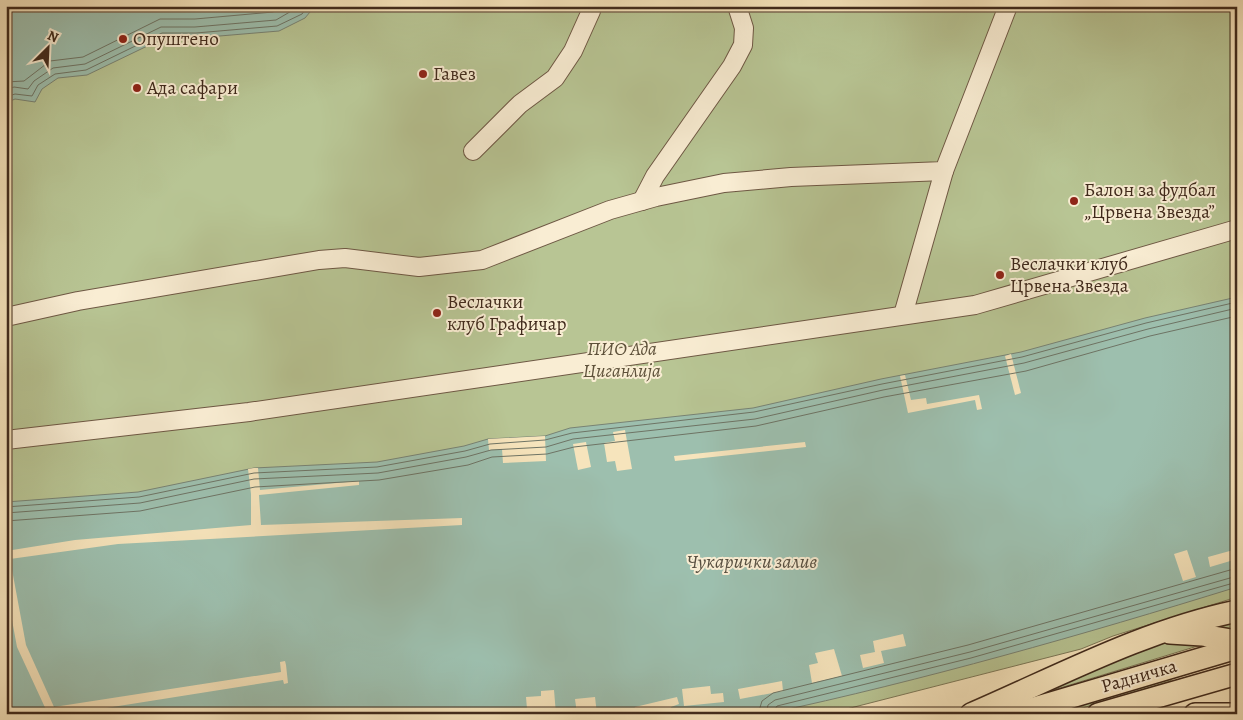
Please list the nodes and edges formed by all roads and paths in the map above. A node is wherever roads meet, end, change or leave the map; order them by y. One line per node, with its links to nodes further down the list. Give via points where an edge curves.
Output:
1 (591, 6): 4 (street, via 573,51 555,78 520,104)
2 (737, 6): 6 (street, via 744,28 743,44 732,66 655,176)
3 (1004, 8): 5 (street)
4 (473, 150)
5 (944, 171): 6 (street, via 724,183); 8 (street)
6 (642, 201): 9 (street, via 566,225 482,260 419,267 345,258 320,260 83,300)
7 (1237, 229): 8 (street, via 974,304)
8 (903, 315): 10 (street, via 249,412)
9 (6, 317)
10 (6, 440)
11 (1237, 611): 12 (main road)
12 (1212, 626): 13 (main road); 16 (main road, via 1156,634 1107,652)
13 (1237, 642)
14 (1237, 648): 17 (main road, Радничка)
15 (1237, 674): 18 (main road, Радничка)
16 (970, 714)
17 (1014, 714)
18 (1098, 714)
19 (1195, 714): 20 (main road)
20 (1232, 714)

